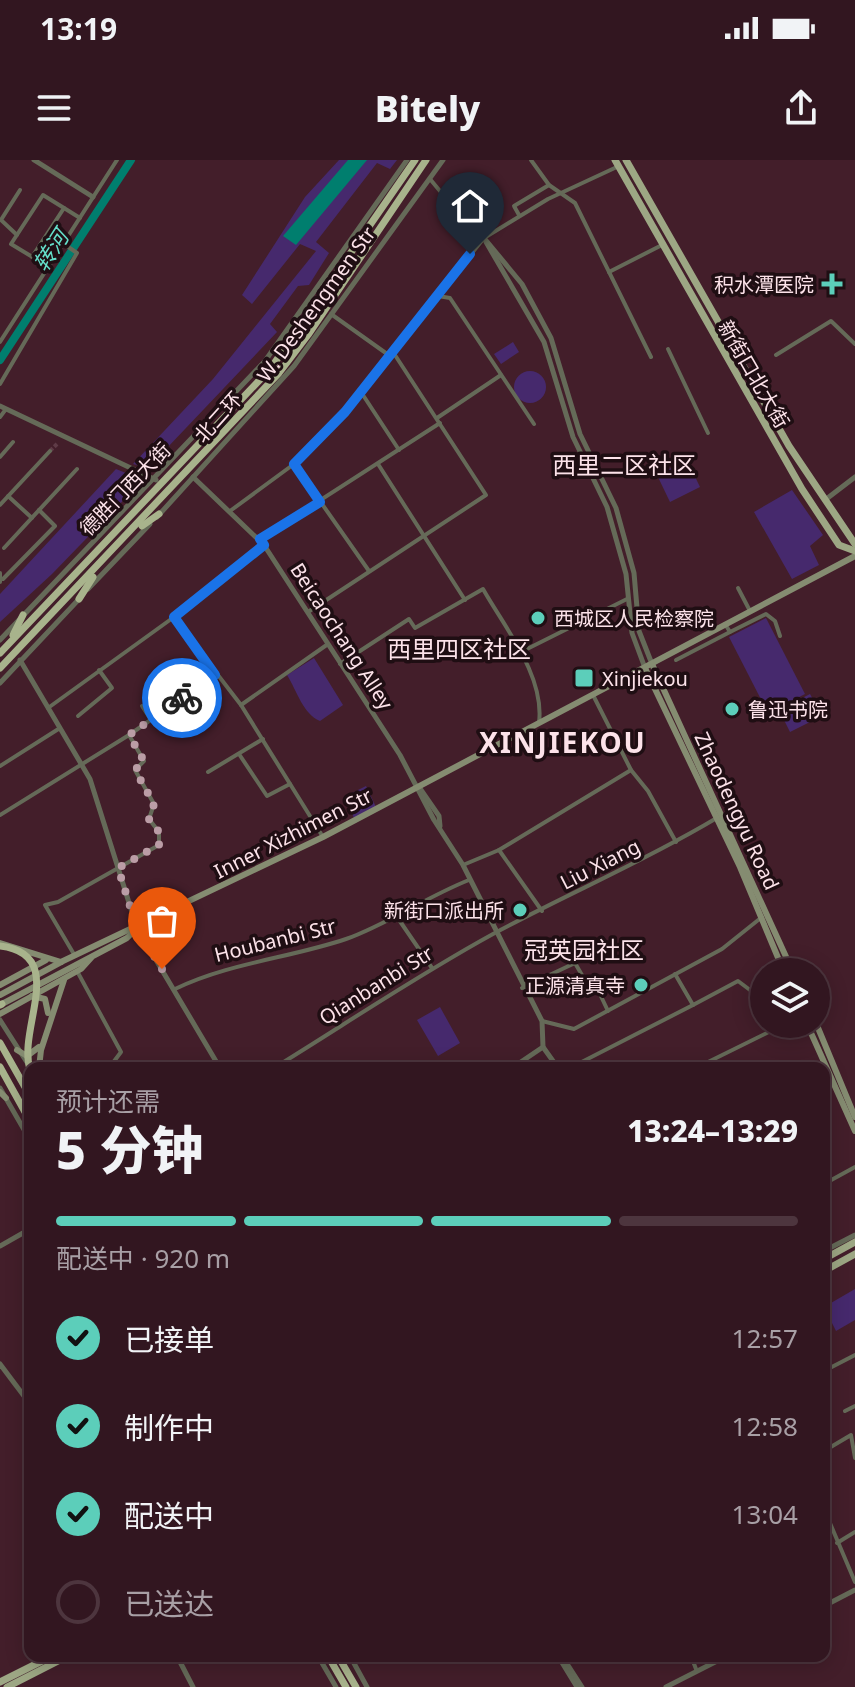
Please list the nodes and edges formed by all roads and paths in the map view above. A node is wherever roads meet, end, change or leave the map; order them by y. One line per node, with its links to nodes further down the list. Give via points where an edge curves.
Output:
1 (34, 160): 14 (street)
2 (117, 160): 14 (street)
3 (407, 160): 27 (street, 德胜门西大街)
4 (415, 160): 31 (highway, 北二环)
5 (428, 160): 28 (highway, 北二环)
6 (443, 160): 10 (street)
7 (531, 160): 11 (street)
8 (626, 160): 60 (main road, 新街口北大街, via 760,397)
9 (617, 163): 13 (street); 21 (main road, 新街口北大街)
10 (427, 179): 19 (street); 26 (street, W. Deshengmen Str)
11 (549, 185): 13 (street); 16 (street, via 514,206)
12 (20, 190): 18 (street, via 1,220)
13 (564, 192): 16 (street); 24 (street, via 575,203)
14 (93, 197): 17 (street)
15 (64, 208): 17 (street); 18 (street, via 43,195); 22 (street)
16 (519, 215): 19 (street)
17 (80, 218): 20 (street)
18 (17, 235): 22 (street, via 11,244)
19 (484, 238): 25 (street); 78 (street, via 544,342 573,437 607,507 626,574); 98 (street, via 522,284 551,338 580,434 616,508 634,573)
20 (66, 245): 23 (street); 38 (street, via 77,253)
21 (662, 245): 24 (street); 72 (main road, 新街口北大街, via 802,489 839,545)
22 (32, 257): 23 (street)
23 (49, 267): 29 (street)
24 (609, 272): 36 (street)
25 (438, 296): 33 (street); 37 (street, via 450,298)
26 (331, 314): 33 (street); 34 (street, W. Deshengmen Str)
27 (289, 329): 31 (highway); 47 (street, 德胜门西大街)
28 (308, 335): 34 (highway); 67 (highway, 北二环)
29 (0, 342)
30 (855, 344): 35 (street, via 831,321)
31 (283, 348): 44 (highway, 北二环)
32 (668, 349): 45 (street)
33 (392, 354): 39 (street); 42 (street)
34 (302, 355): 56 (street, W. Deshengmen Str)
35 (776, 355)
36 (651, 357)
37 (501, 374): 42 (street); 43 (street)
38 (0, 384)
39 (361, 392): 50 (street); 53 (street)
40 (3, 408): 41 (street); 46 (street)
41 (0, 417)
42 (438, 421): 50 (street); 68 (street, via 486,495)
43 (534, 424)
44 (211, 433): 47 (highway); 90 (highway, 北二环)
45 (708, 433)
46 (64, 437): 49 (street); 58 (street)
47 (193, 441): 58 (street, 德胜门西大街)
48 (13, 442): 52 (street)
49 (57, 444)
50 (399, 450): 54 (street)
51 (50, 451): 59 (street)
52 (0, 457)
53 (294, 464): 61 (street); 64 (street)
54 (378, 464): 61 (street); 68 (street)
55 (77, 469): 63 (street)
56 (193, 477): 64 (street, Beicaochang Alley); 65 (street, W. Deshengmen Str)
57 (855, 477): 60 (street)
58 (156, 480): 82 (street, 德胜门西大街)
59 (8, 496): 62 (street); 66 (street)
60 (825, 500): 70 (main road, 新街口北大街)
61 (320, 502): 69 (street); 74 (street)
62 (0, 505)
63 (39, 510): 66 (street); 75 (street, via 55,526)
64 (230, 511): 69 (street, Beicaochang Alley)
65 (159, 514): 67 (highway); 77 (street, 德胜门西大街)
66 (32, 518): 71 (street)
67 (130, 534): 73 (highway, 北二环)
68 (424, 535): 74 (street); 79 (street)
69 (262, 542): 81 (street, Beicaochang Alley); 83 (street)
70 (855, 544)
71 (4, 548)
72 (855, 553): 80 (main road)
73 (102, 563): 77 (highway); 93 (highway, 北二环)
74 (369, 571): 81 (street)
75 (1, 578)
76 (738, 588): 80 (street)
77 (79, 599): 95 (street, 德胜门西大街)
78 (627, 599): 94 (street); 98 (street, via 632,633)
79 (465, 600): 94 (street, via 483,589); 97 (street, via 415,628 409,619)
80 (750, 611): 84 (main road)
81 (306, 614): 91 (street, Beicaochang Alley)
82 (23, 615): 85 (street, 德胜门西大街); 90 (highway)
83 (174, 617): 100 (street); 102 (street)
84 (725, 624): 87 (street); 98 (main road)
85 (9, 630): 86 (street); 89 (street, 德胜门西大街)
86 (0, 632)
87 (730, 632): 88 (street, via 766,614); 96 (street)
88 (780, 636)
89 (0, 640)
90 (10, 642): 92 (highway, 北二环)
91 (328, 644): 97 (street, Beicaochang Alley); 105 (street)
92 (0, 653)
93 (14, 653): 99 (highway, 北二环); 101 (highway)
94 (519, 653): 110 (street, via 536,686)
95 (20, 660): 103 (street, 德胜门西大街); 107 (street)
96 (676, 660)
97 (340, 664): 120 (street, Beicaochang Alley)
98 (648, 666): 104 (main road, Inner Xizhimen Str); 122 (main road); 131 (main road, Zhaodengyu Road)
99 (0, 668)
100 (99, 670): 107 (street); 108 (street, via 112,688)
101 (0, 675)
102 (215, 675): 105 (street); 109 (street)
103 (0, 683)
104 (593, 695): 110 (main road, Inner Xizhimen Str); 117 (street)
105 (241, 705): 113 (street)
106 (142, 706): 109 (street)
107 (48, 708): 111 (street)
108 (78, 716)
109 (151, 720): 112 (street)
110 (539, 723): 120 (main road, Inner Xizhimen Str)
111 (60, 728): 115 (street); 116 (street)
112 (129, 735): 115 (street); 127 (street, via 144,761 135,770 154,804 149,819 159,832 159,845)
113 (263, 739): 114 (street); 119 (street)
114 (239, 754): 118 (street); 119 (street, via 267,796)
115 (80, 764): 121 (street); 127 (street, via 95,790)
116 (0, 766)
117 (631, 770): 124 (street); 125 (street)
118 (208, 772)
119 (290, 784): 123 (street)
120 (419, 787): 123 (main road, Inner Xizhimen Str); 126 (street, Beicaochang Alley, via 420,797)
121 (0, 815)
122 (715, 819): 124 (street, Liu Xiang); 131 (main road)
123 (323, 837): 132 (main road, Inner Xizhimen Str)
124 (677, 842): 129 (street, Liu Xiang)
125 (499, 850): 126 (street); 129 (street)
126 (463, 865): 128 (street, Beicaochang Alley)
127 (118, 868): 132 (street); 135 (street, via 45,905)
128 (469, 880): 130 (street, Houbanbi Str); 133 (street, Beicaochang Alley)
129 (542, 911): 133 (street, Liu Xiang)
130 (395, 914): 141 (street); 148 (street, Houbanbi Str, via 351,937 275,960 210,972)
131 (764, 916): 137 (main road); 138 (main road, Zhaodengyu Road); 144 (street, via 722,949)
132 (137, 928): 135 (main road); 136 (main road); 148 (street)
133 (496, 932): 141 (street, Qianbanbi Str); 147 (street, Beicaochang Alley)
134 (0, 944): 139 (main road); 143 (main road, via 21,952); 162 (highway, via 23,955 36,974 37,996 26,1045)
135 (75, 956): 140 (main road)
136 (94, 956): 142 (main road); 152 (main road)
137 (779, 958)
138 (786, 958)
139 (46, 960): 140 (main road); 143 (main road)
140 (61, 962): 152 (main road)
141 (432, 968): 166 (street, Qianbanbi Str)
142 (77, 971): 145 (main road); 164 (street, via 121,1052)
143 (23, 973): 146 (main road)
144 (675, 974): 151 (street); 153 (street)
145 (66, 977): 150 (main road); 163 (main road)
146 (0, 985)
147 (522, 988): 153 (street, via 575,963); 154 (street, Beicaochang Alley)
148 (175, 989): 165 (street)
149 (750, 990): 151 (street, via 738,981)
150 (31, 996): 152 (main road); 160 (main road, via 45,999 49,1011 37,1051 24,1056)
151 (693, 1005): 169 (street)
152 (1, 1008): 160 (street)
153 (608, 1011): 154 (street, via 574,1029)
154 (542, 1021): 159 (street)
155 (753, 1038): 170 (street)
156 (813, 1038): 171 (main road)
157 (822, 1038): 177 (main road)
158 (0, 1043): 174 (highway)
159 (543, 1047): 167 (street); 168 (street)
160 (17, 1050): 161 (street)
161 (26, 1062)
162 (30, 1062)
163 (40, 1062)
164 (114, 1062)
165 (217, 1062)
166 (283, 1062)
167 (525, 1062)
168 (554, 1062)
169 (582, 1062)
170 (708, 1062)
171 (824, 1062)
172 (0, 1067): 176 (highway)
173 (830, 1075): 179 (main road)
174 (24, 1085)
175 (2, 1093): 178 (street)
176 (24, 1110)
177 (855, 1117)
178 (24, 1130)
179 (855, 1131)
180 (855, 1167): 181 (street)
181 (830, 1181)
182 (24, 1232): 185 (street)
183 (855, 1235): 186 (street)
184 (855, 1242): 188 (main road)
185 (0, 1246)
186 (830, 1248)
187 (855, 1254): 189 (main road)
188 (830, 1256)
189 (830, 1268)
190 (855, 1355): 192 (street)
191 (0, 1364): 193 (street)
192 (830, 1368)
193 (24, 1396)
194 (855, 1406): 195 (street)
195 (845, 1411)
196 (830, 1447): 197 (street, via 851,1435)
197 (855, 1458)
198 (830, 1525): 200 (street)
199 (855, 1532): 200 (street)
200 (837, 1543): 201 (street)
201 (855, 1582)
202 (855, 1590): 203 (street)
203 (830, 1603)
204 (40, 1662): 216 (main road)
205 (56, 1662): 218 (main road)
206 (180, 1662): 219 (street)
207 (321, 1662): 220 (street)
208 (331, 1662): 221 (highway)
209 (341, 1662): 222 (highway)
210 (353, 1662): 223 (street)
211 (564, 1662): 224 (street)
212 (693, 1662): 214 (street)
213 (715, 1662): 225 (street)
214 (696, 1669)
215 (0, 1675): 216 (main road)
216 (12, 1676): 217 (main road)
217 (0, 1682)
218 (7, 1687)
219 (193, 1687)
220 (336, 1687)
221 (346, 1687)
222 (356, 1687)
223 (367, 1687)
224 (580, 1687)
225 (666, 1687)

